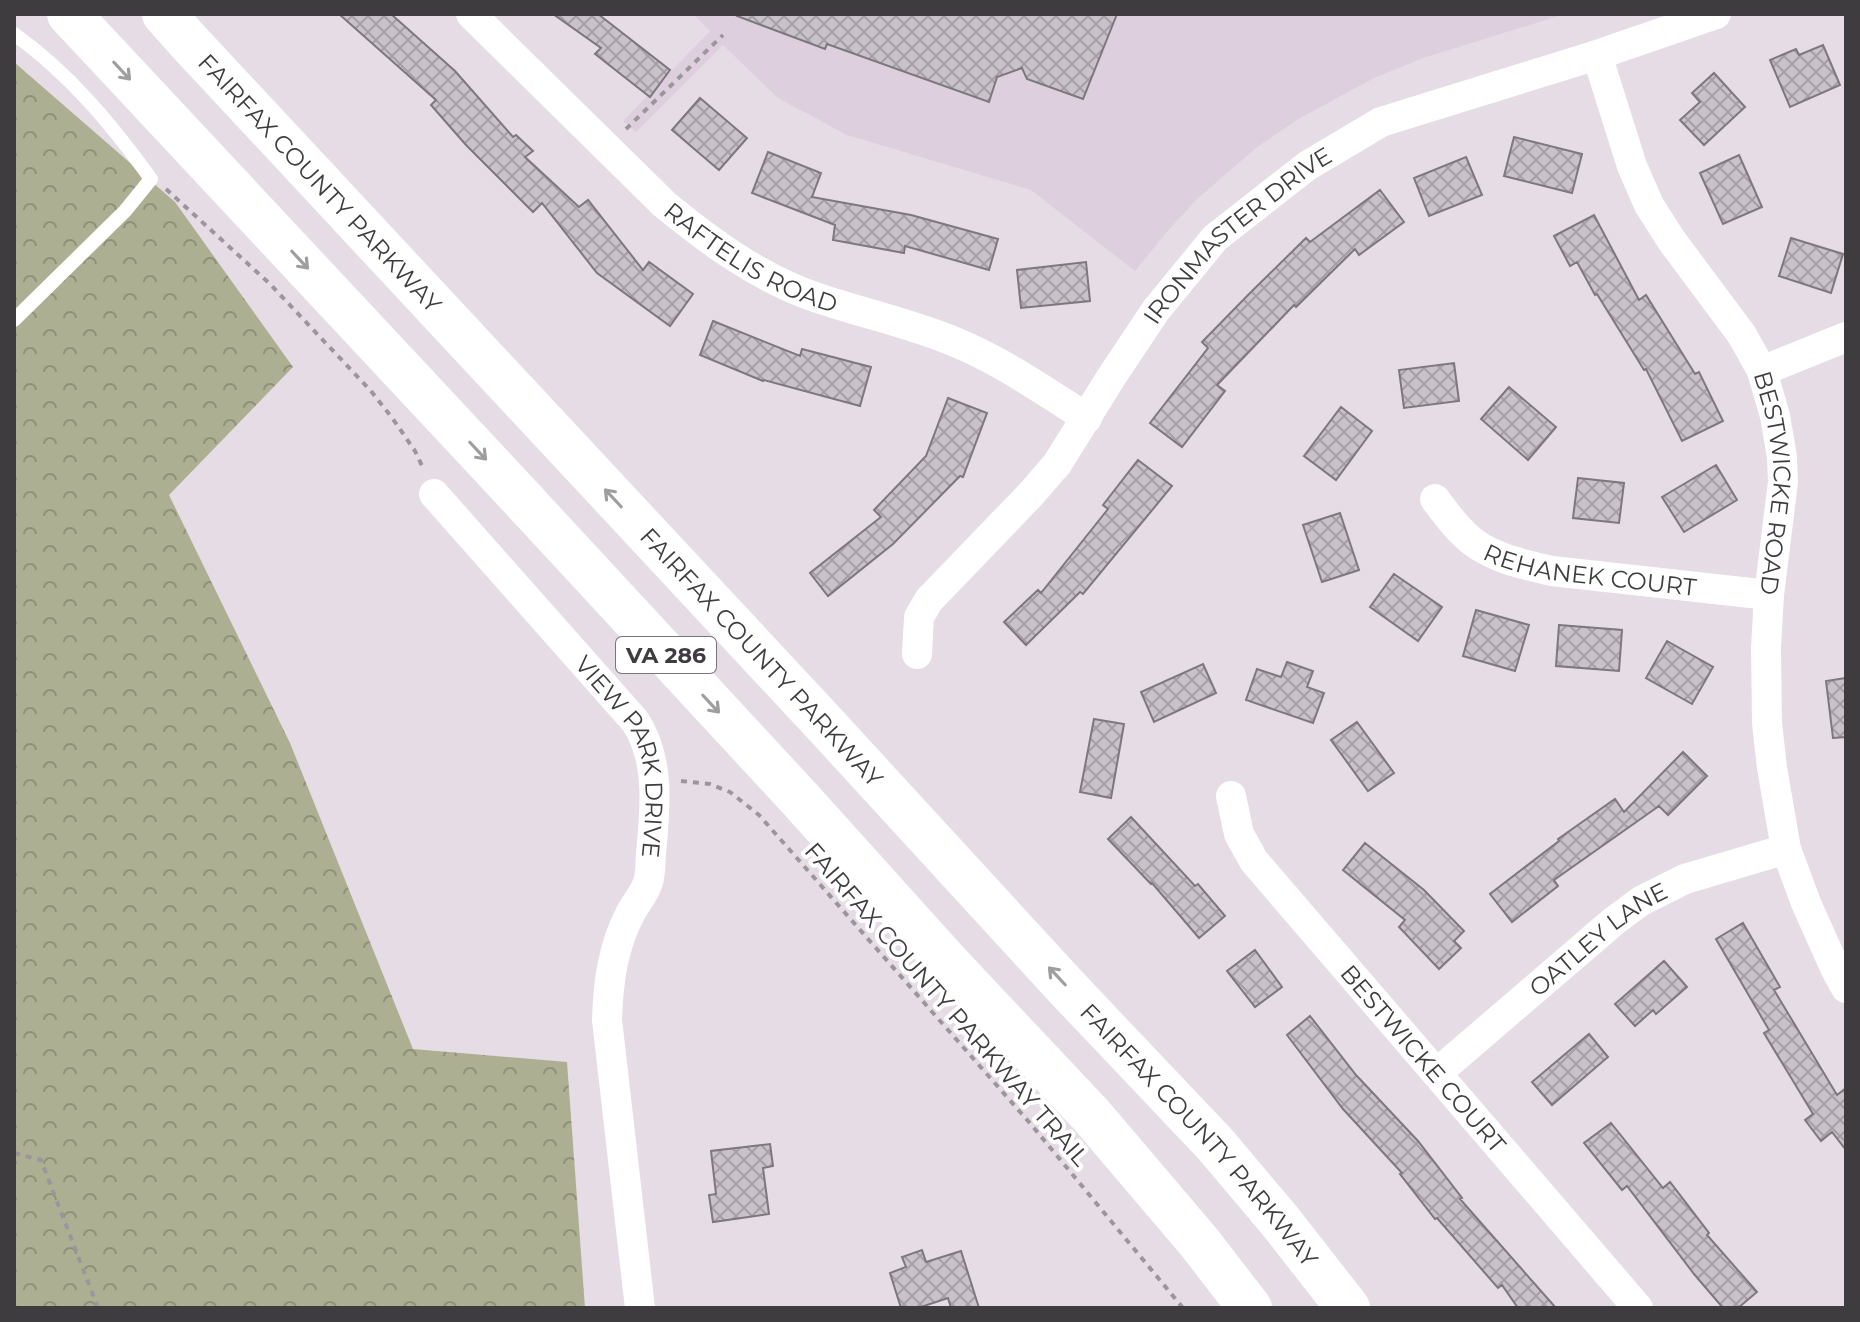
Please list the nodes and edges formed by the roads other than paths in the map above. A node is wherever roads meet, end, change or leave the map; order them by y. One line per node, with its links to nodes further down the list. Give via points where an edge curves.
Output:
1 (69, 14): 20 (highway, VA 286, one-way to 20, via 1091,1115)
2 (164, 14): 21 (highway, FAIRFAX COUNTY PARKWAY / VA 286, one-way to 2, via 1215,1144)
3 (471, 14): 10 (street, RAFTELIS ROAD, via 664,204 729,253 812,296 956,342)
4 (1716, 14): 6 (street, IRONMASTER DRIVE)
5 (14, 34): 7 (lane, via 56,67 121,137 151,179)
6 (1597, 55): 9 (street, BESTWICKE ROAD, via 1649,205); 10 (street, IRONMASTER DRIVE, via 1381,122 1307,166 1215,238 1156,310)
7 (14, 320)
8 (1846, 337): 9 (street)
9 (1762, 371): 13 (street, BESTWICKE ROAD, via 1775,416 1783,482)
10 (1087, 418): 14 (street, IRONMASTER DRIVE, via 1040,484 929,600 919,617)
11 (434, 494): 19 (street, VIEW PARK DRIVE, via 635,721 647,747 655,805 649,883 615,951 607,1009)
12 (1435, 499): 13 (street, REHANEK COURT, via 1465,537 1522,564)
13 (1769, 595): 16 (street, BESTWICKE ROAD, via 1767,723)
14 (917, 654)
15 (1231, 796): 18 (street, BESTWICKE COURT, via 1239,834 1254,861)
16 (1786, 849): 17 (street, BESTWICKE ROAD); 18 (street, OATLEY LANE, via 1685,879 1641,901)
17 (1846, 988)
18 (1437, 1073): 22 (street, BESTWICKE COURT)
19 (640, 1308)
20 (1250, 1308)
21 (1348, 1308)
22 (1638, 1308)

